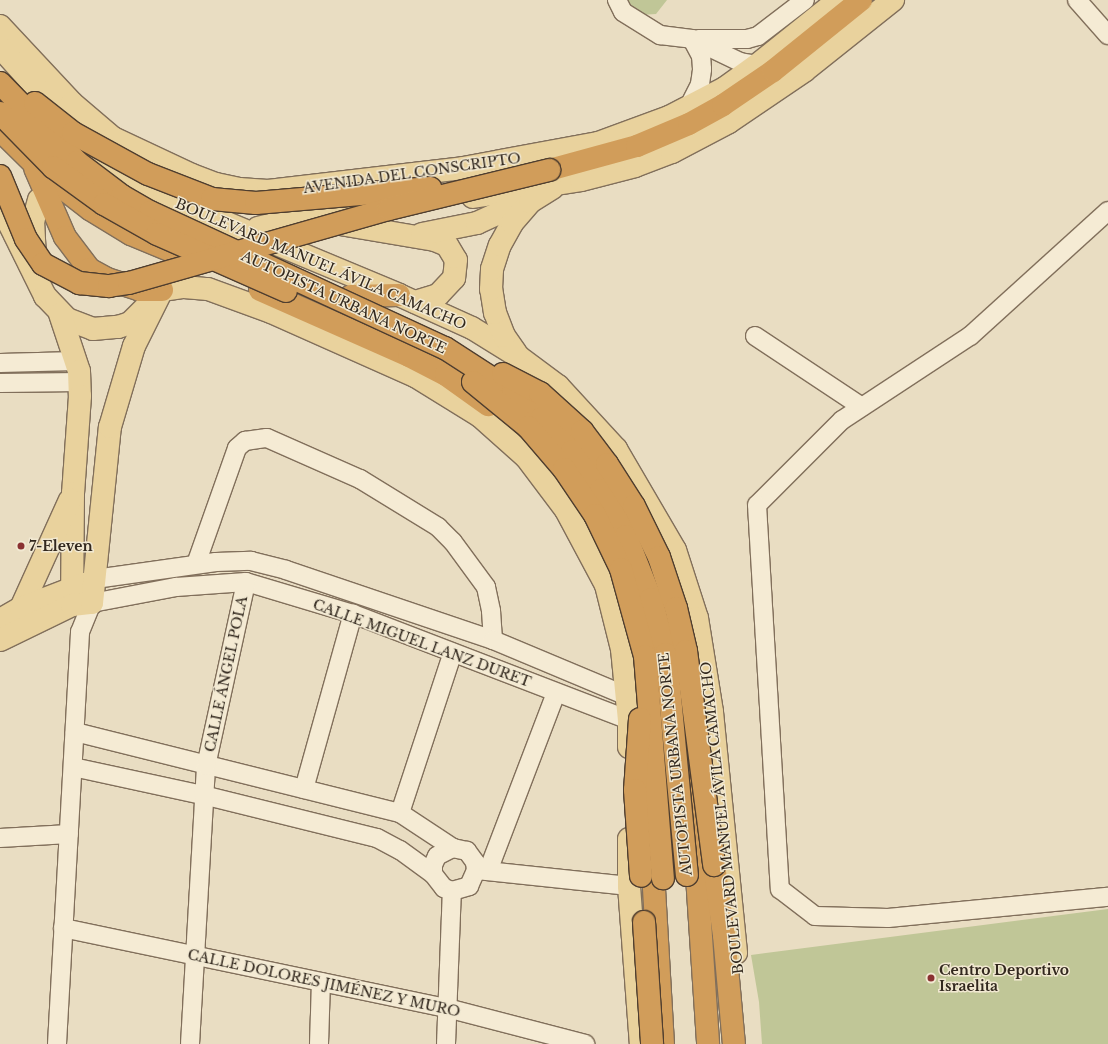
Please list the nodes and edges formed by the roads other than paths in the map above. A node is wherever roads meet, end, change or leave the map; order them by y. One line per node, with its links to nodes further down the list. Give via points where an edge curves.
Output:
1 (617, 0): 9 (street, via 623,12 660,35)
2 (804, 0): 9 (street, via 758,36 747,39)
3 (838, 0): 11 (main road, AVENIDA DEL CONSCRIPTO)
4 (861, 0): 21 (highway, bridge, via 773,71 723,106 637,146 325,227 129,283 92,286 67,278 43,264 26,239)
5 (893, 0): 22 (main road, AVENIDA DEL CONSCRIPTO, via 804,72 729,122 648,161)
6 (1077, 0): 8 (street)
7 (0, 26): 18 (main road, AVENIDA DEL CONSCRIPTO, via 94,124 125,149 216,184 239,189 268,191 465,168)
8 (1108, 35)
9 (692, 39): 11 (street, via 740,62); 15 (street, via 702,56 702,69 700,84)
10 (0, 47): 32 (main road, BOULEVARD MANUEL ÁVILA CAMACHO, via 92,150 115,170 164,197)
11 (757, 65): 13 (main road, AVENIDA DEL CONSCRIPTO)
12 (0, 73): 19 (highway, bridge, via 51,118 73,133 148,174 212,199 256,203 417,189 488,179)
13 (737, 80): 15 (main road, AVENIDA DEL CONSCRIPTO); 19 (highway, via 716,104 692,118)
14 (0, 84): 31 (highway, BOULEVARD MANUEL ÁVILA CAMACHO, via 66,152 112,184 168,213); 38 (highway, AUTOPISTA URBANA NORTE, bridge, via 77,162 122,196 422,335)
15 (687, 110): 18 (main road, AVENIDA DEL CONSCRIPTO)
16 (0, 113): 53 (highway, AUTOPISTA URBANA NORTE, bridge, via 53,167 131,221 426,354 481,387 528,427 579,490 610,543 631,598 645,656)
17 (0, 130): 20 (highway)
18 (583, 146): 19 (main road)
19 (611, 150)
20 (32, 162): 30 (highway, via 65,237 89,269 135,289); 72 (highway, via 90,209 132,234 371,338 446,375 512,425 555,472 580,509 611,572 634,654 639,689)
21 (0, 176)
22 (549, 189): 26 (main road, AVENIDA DEL CONSCRIPTO); 28 (main road, via 477,223 446,231); 35 (main road, via 512,223 500,245 492,269 491,289 495,313 504,336)
23 (39, 200): 29 (main road, via 33,232)
24 (0, 205): 29 (main road)
25 (1108, 211): 41 (street, via 970,336)
26 (302, 217): 27 (main road, AVENIDA DEL CONSCRIPTO); 28 (main road)
27 (258, 228)
28 (405, 235): 32 (main road, via 442,242 451,250 456,260 454,278 444,290 430,298)
29 (35, 277): 33 (main road, via 45,296)
30 (168, 282): 33 (main road, via 130,323 118,327 94,329); 44 (main road, via 134,346 110,427); 55 (main road, via 184,287 208,288 271,312 415,376 480,416 526,457 566,510 606,585 622,649)
31 (351, 296): 32 (highway); 88 (highway, BOULEVARD MANUEL ÁVILA CAMACHO, via 438,334 493,366 544,409 589,457 613,491 640,541 668,624 681,687 688,740)
32 (407, 298): 35 (main road, BOULEVARD MANUEL ÁVILA CAMACHO, via 472,328)
33 (60, 314): 36 (main road)
34 (755, 336): 41 (street)
35 (519, 357): 76 (main road, BOULEVARD MANUEL ÁVILA CAMACHO, via 558,386 616,449 675,550 688,586 704,647 712,712)
36 (76, 361): 37 (street); 39 (main road)
37 (0, 363)
38 (470, 363): 76 (highway, bridge, via 527,385 569,418 607,464 647,532 669,584 683,639 698,729 716,889 724,934); 87 (highway, AUTOPISTA URBANA NORTE, bridge, via 513,392 542,418 572,451 601,490 626,536 651,599 666,654 674,727 690,920)
39 (79, 382): 40 (street); 42 (main road, via 80,412)
40 (0, 383)
41 (862, 407): 70 (street, via 842,420 757,505 780,889 815,916 888,918)
42 (73, 493): 46 (main road); 47 (main road)
43 (196, 564): 44 (street, CALLE MIGUEL LANZ DURET); 51 (street, CALLE MIGUEL LANZ DURET, via 251,562 286,570); 51 (street, via 238,448 245,441 267,438 360,479 438,526 486,587)
44 (95, 580): 46 (main road)
45 (246, 582): 46 (street, CALLE MIGUEL LANZ DURET, via 176,587); 48 (street, CALLE MIGUEL LANZ DURET); 58 (street, CALLE ÁNGEL POLA)
46 (79, 599): 47 (main road); 50 (main road); 57 (street)
47 (22, 608): 49 (main road)
48 (353, 614): 52 (street, CALLE MIGUEL LANZ DURET); 60 (street)
49 (0, 620)
50 (0, 640)
51 (493, 640): 55 (street, CALLE MIGUEL LANZ DURET)
52 (453, 652): 54 (street, CALLE MIGUEL LANZ DURET); 62 (street)
53 (648, 686): 84 (highway, bridge, via 640,718 635,790); 86 (highway, AUTOPISTA URBANA NORTE, bridge)
54 (556, 693): 56 (street, CALLE MIGUEL LANZ DURET); 66 (street)
55 (627, 696): 56 (main road)
56 (630, 720): 68 (main road)
57 (75, 732): 58 (street); 59 (street)
58 (206, 766): 60 (street); 61 (street, CALLE ÁNGEL POLA)
59 (72, 767): 61 (street); 63 (street)
60 (304, 789): 62 (street)
61 (203, 795): 67 (street, via 377,838 400,850); 73 (street, CALLE ÁNGEL POLA)
62 (400, 813): 65 (street)
63 (69, 834): 64 (street); 71 (street)
64 (0, 838)
65 (453, 848): 66 (street, via 460,848 472,856); 67 (street, via 437,856)
66 (482, 871): 68 (street); 69 (street, via 469,886)
67 (433, 874): 69 (street, via 444,888)
68 (630, 886): 82 (main road)
69 (452, 891): 75 (street)
70 (1108, 897)
71 (63, 928): 73 (street, CALLE DOLORES JIMÉNEZ Y MURO); 77 (street)
72 (658, 944): 83 (highway); 85 (highway)
73 (194, 956): 74 (street, CALLE DOLORES JIMÉNEZ Y MURO); 78 (street, CALLE ÁNGEL POLA)
74 (321, 982): 75 (street, CALLE DOLORES JIMÉNEZ Y MURO); 79 (street)
75 (447, 1008): 80 (street); 81 (street, CALLE DOLORES JIMÉNEZ Y MURO)
76 (733, 1043)
77 (57, 1044)
78 (190, 1044)
79 (319, 1044)
80 (446, 1044)
81 (585, 1044)
82 (641, 1044)
83 (648, 1044)
84 (652, 1044)
85 (663, 1044)
86 (673, 1044)
87 (696, 1044)
88 (708, 1044)

